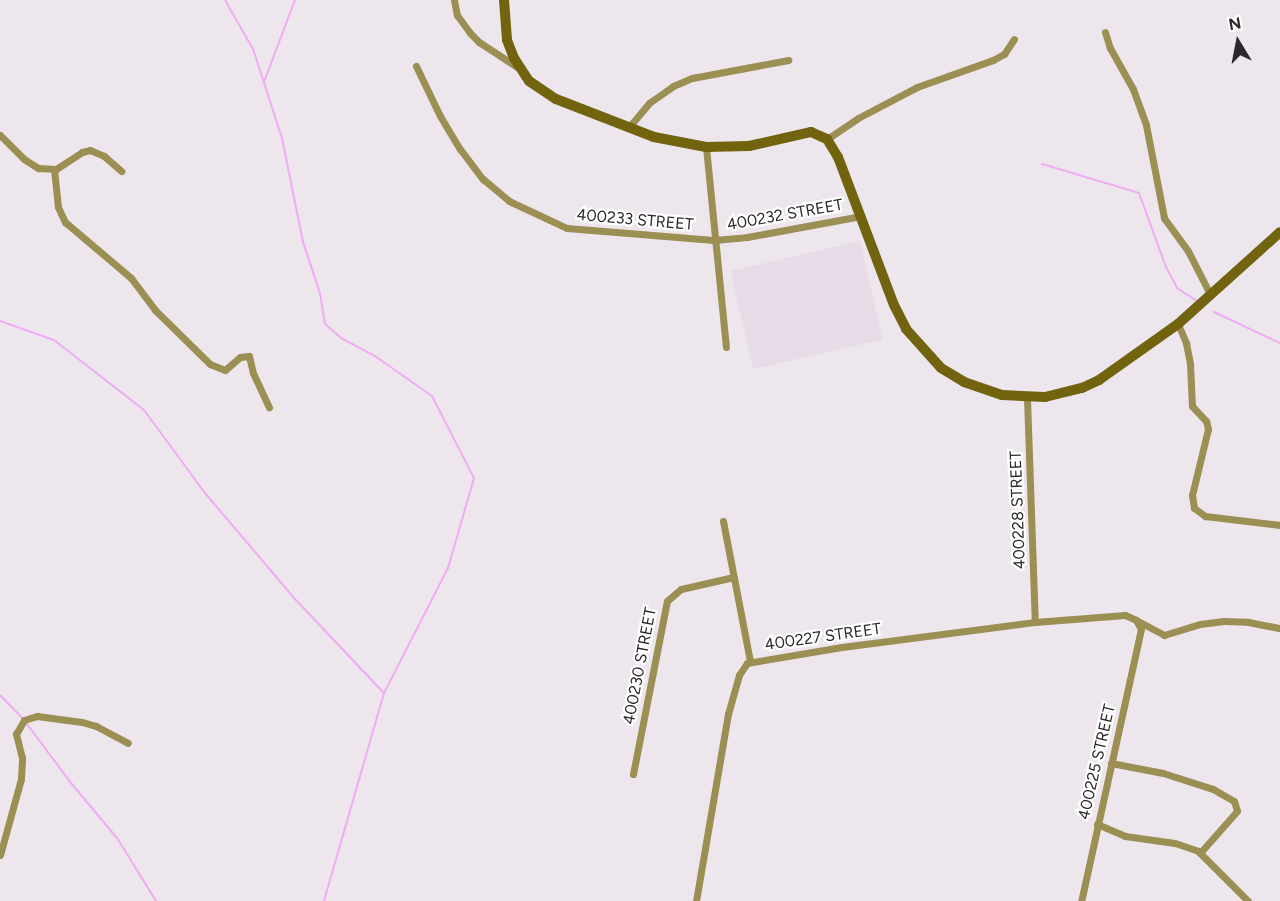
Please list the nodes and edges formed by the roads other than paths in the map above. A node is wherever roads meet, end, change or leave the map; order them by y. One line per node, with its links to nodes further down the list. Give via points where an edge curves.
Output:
1 (454, 0): 7 (street, via 458,15 475,38)
2 (504, 0): 7 (street, via 507,40)
3 (1105, 32): 17 (street, via 1146,126 1164,218 1188,251)
4 (1014, 39): 10 (street, via 1004,54 993,60 917,87)
5 (788, 60): 8 (street, via 692,78 649,103)
6 (416, 66): 16 (street, 400233 STREET, via 460,149 483,179 509,201 567,228)
7 (520, 68): 8 (street, via 529,81 556,99)
8 (628, 127): 11 (street, via 654,137)
9 (0, 135): 12 (street, via 33,165)
10 (827, 139): 11 (street, via 811,132 749,146); 14 (street, via 833,145)
11 (706, 147): 16 (street)
12 (54, 169): 13 (street, via 90,150); 21 (street, via 58,207 65,222 131,278 155,310 210,364 225,370 240,357 249,356)
13 (121, 171)
14 (861, 216): 16 (street, 400232 STREET); 20 (street, via 894,305 917,344 941,368 964,382 1002,395)
15 (1280, 231): 17 (street)
16 (714, 240): 19 (street, via 720,329)
17 (1210, 294): 18 (street)
18 (1178, 324): 20 (street, via 1099,380 1062,394); 23 (street, via 1190,364 1192,406 1208,429 1192,495 1194,508 1205,516)
19 (726, 347)
20 (1027, 398): 26 (street, 400228 STREET)
21 (269, 408)
22 (723, 521): 24 (street)
23 (1280, 525)
24 (734, 576): 28 (street); 31 (street, 400230 STREET, via 681,589 667,601)
25 (1136, 620): 26 (street, 400227 STREET, via 1125,615); 27 (street, via 1164,635 1224,621); 30 (street, 400225 STREET, via 1140,629)
26 (1035, 622): 28 (street, 400227 STREET)
27 (1280, 628)
28 (750, 661): 35 (street, 400227 STREET, via 742,669 732,699)
29 (128, 744): 34 (street, via 82,722 37,716 24,720 16,734 22,772)
30 (1111, 764): 32 (street, 400225 STREET); 33 (street, via 1163,773 1213,789 1234,801 1237,811)
31 (633, 774)
32 (1097, 824): 33 (street, via 1125,836 1175,843); 36 (street, 400225 STREET)
33 (1200, 853): 37 (street)
34 (0, 855)
35 (696, 901)
36 (1081, 901)
37 (1248, 901)

